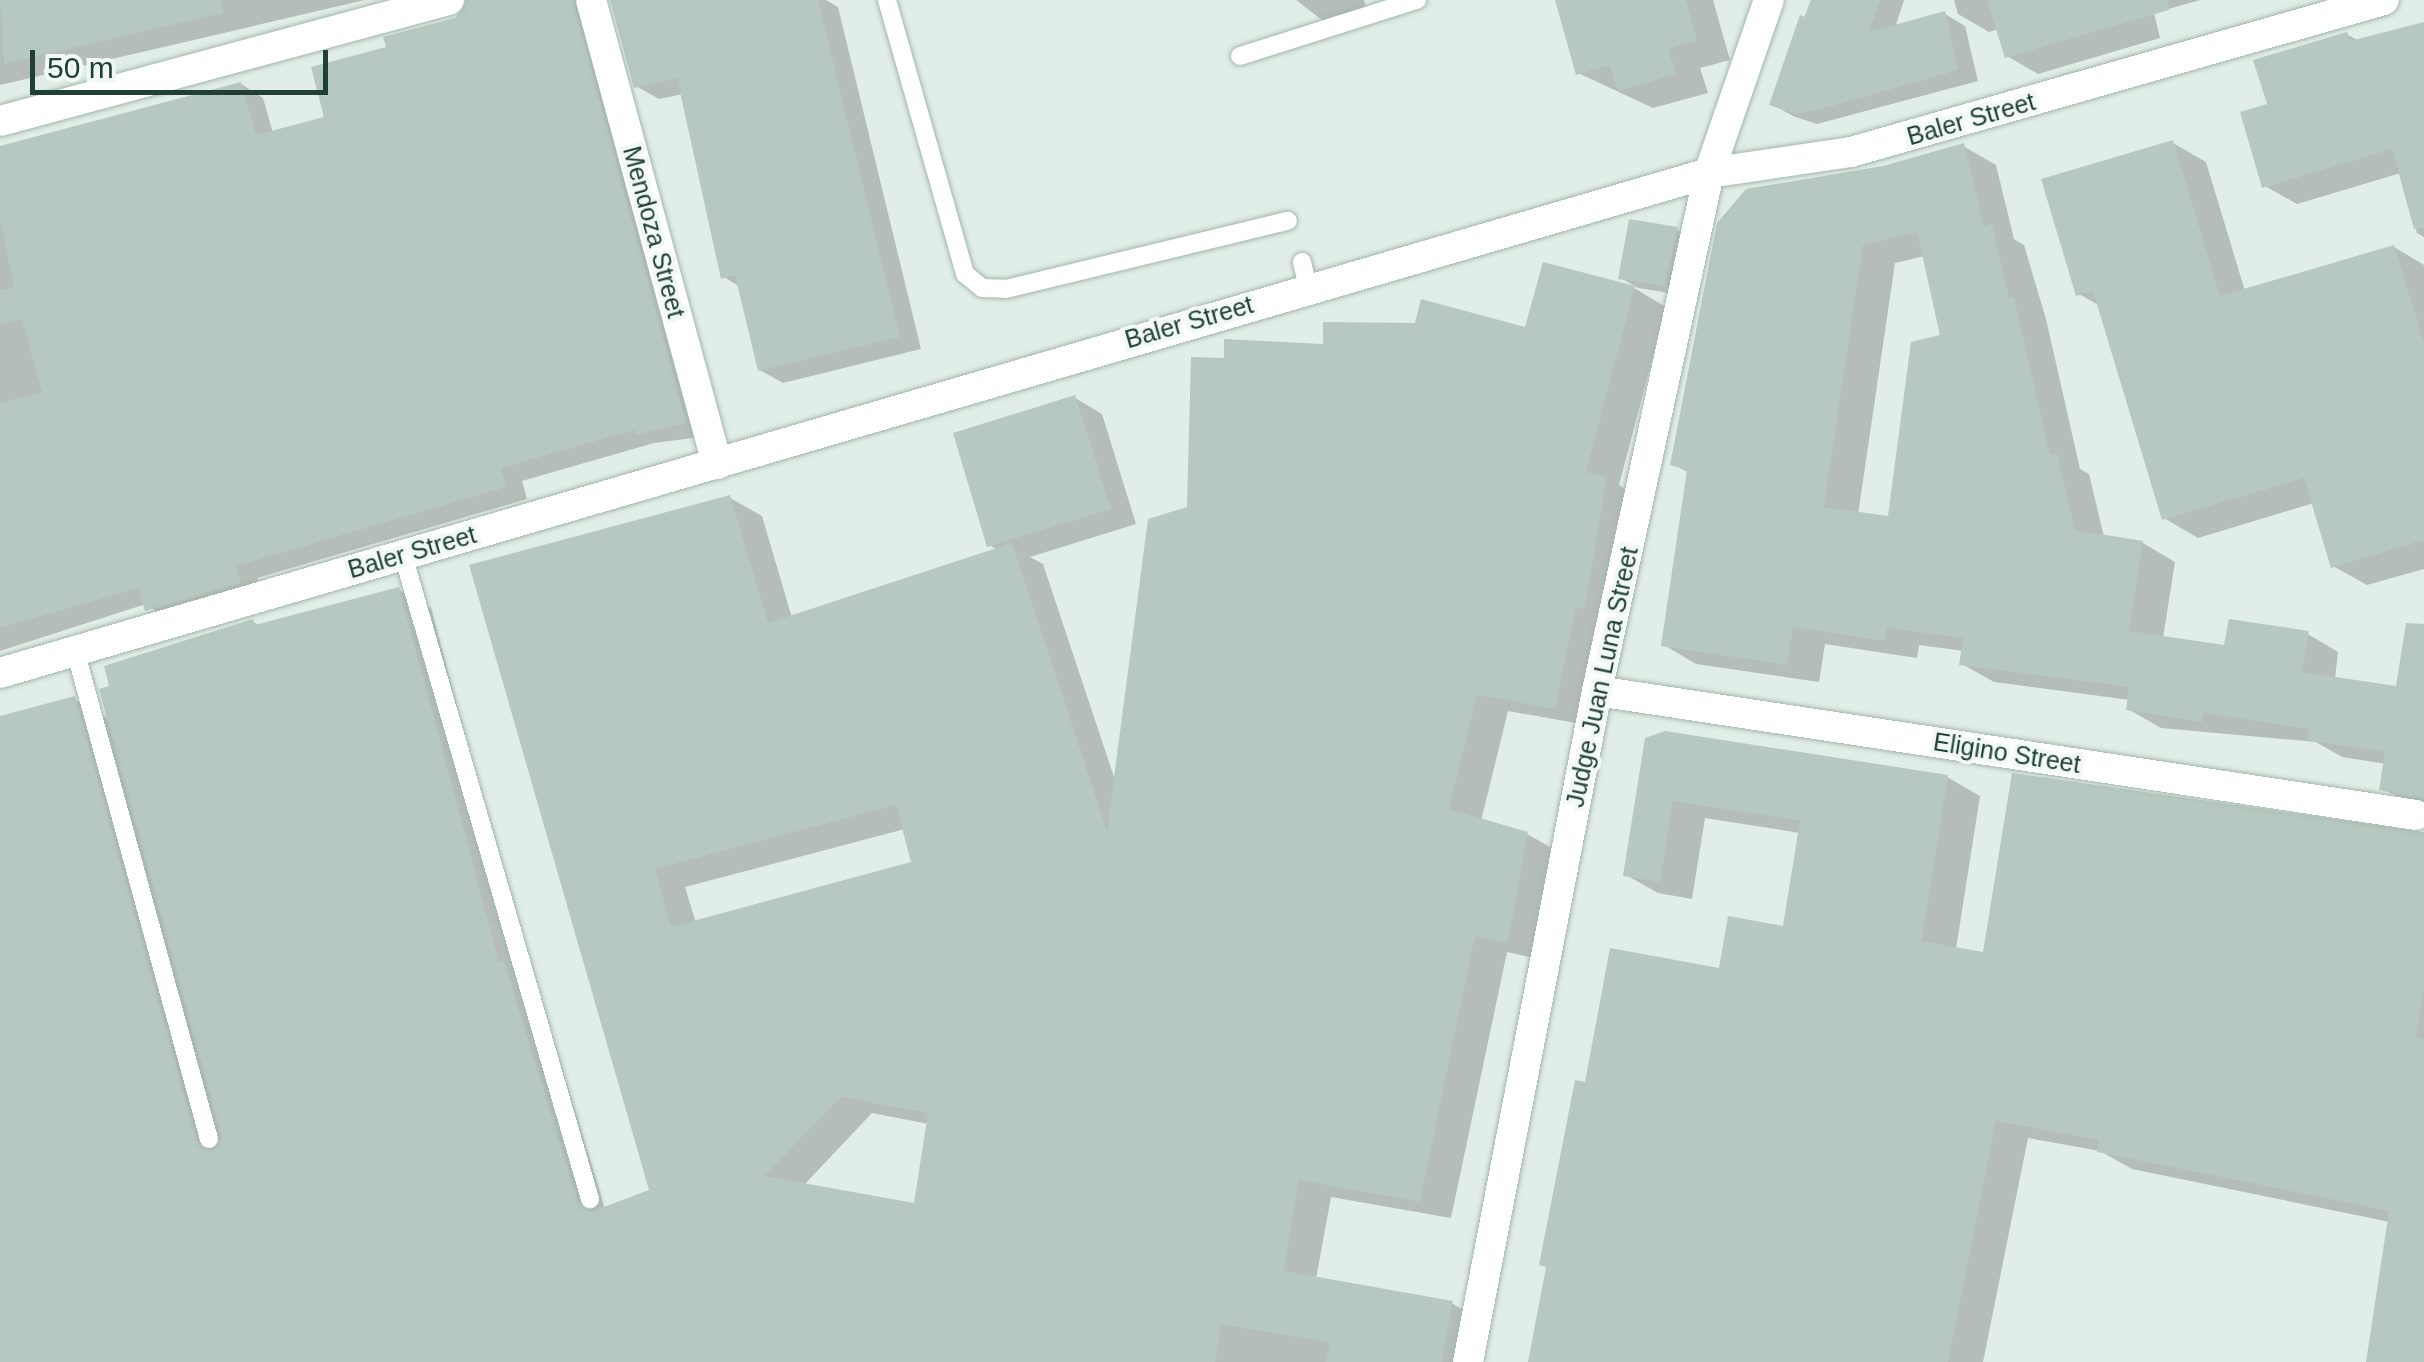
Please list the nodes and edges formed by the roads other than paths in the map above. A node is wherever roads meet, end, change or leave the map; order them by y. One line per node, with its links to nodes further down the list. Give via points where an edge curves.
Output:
1 (449, 0): 8 (street)
2 (591, 0): 11 (street, Mendoza Street)
3 (887, 0): 10 (lane, via 964,274 982,288 1006,290)
4 (1417, 0): 7 (lane)
5 (1769, 0): 9 (street, Judge Juan Luna Street)
6 (2384, 0): 9 (street, Baler Street, via 1851,152)
7 (1240, 56)
8 (0, 121)
9 (1708, 172): 11 (street, Baler Street, via 1305,275); 15 (street, Judge Juan Luna Street)
10 (1288, 221)
11 (718, 464): 12 (street, Baler Street)
12 (403, 555): 13 (street, Baler Street); 18 (lane)
13 (75, 650): 14 (street, Baler Street); 17 (lane)
14 (0, 672)
15 (1598, 691): 16 (street, Eligino Street); 19 (street, Judge Juan Luna Street)
16 (2416, 816)
17 (209, 1139)
18 (590, 1199)
19 (1468, 1362)

